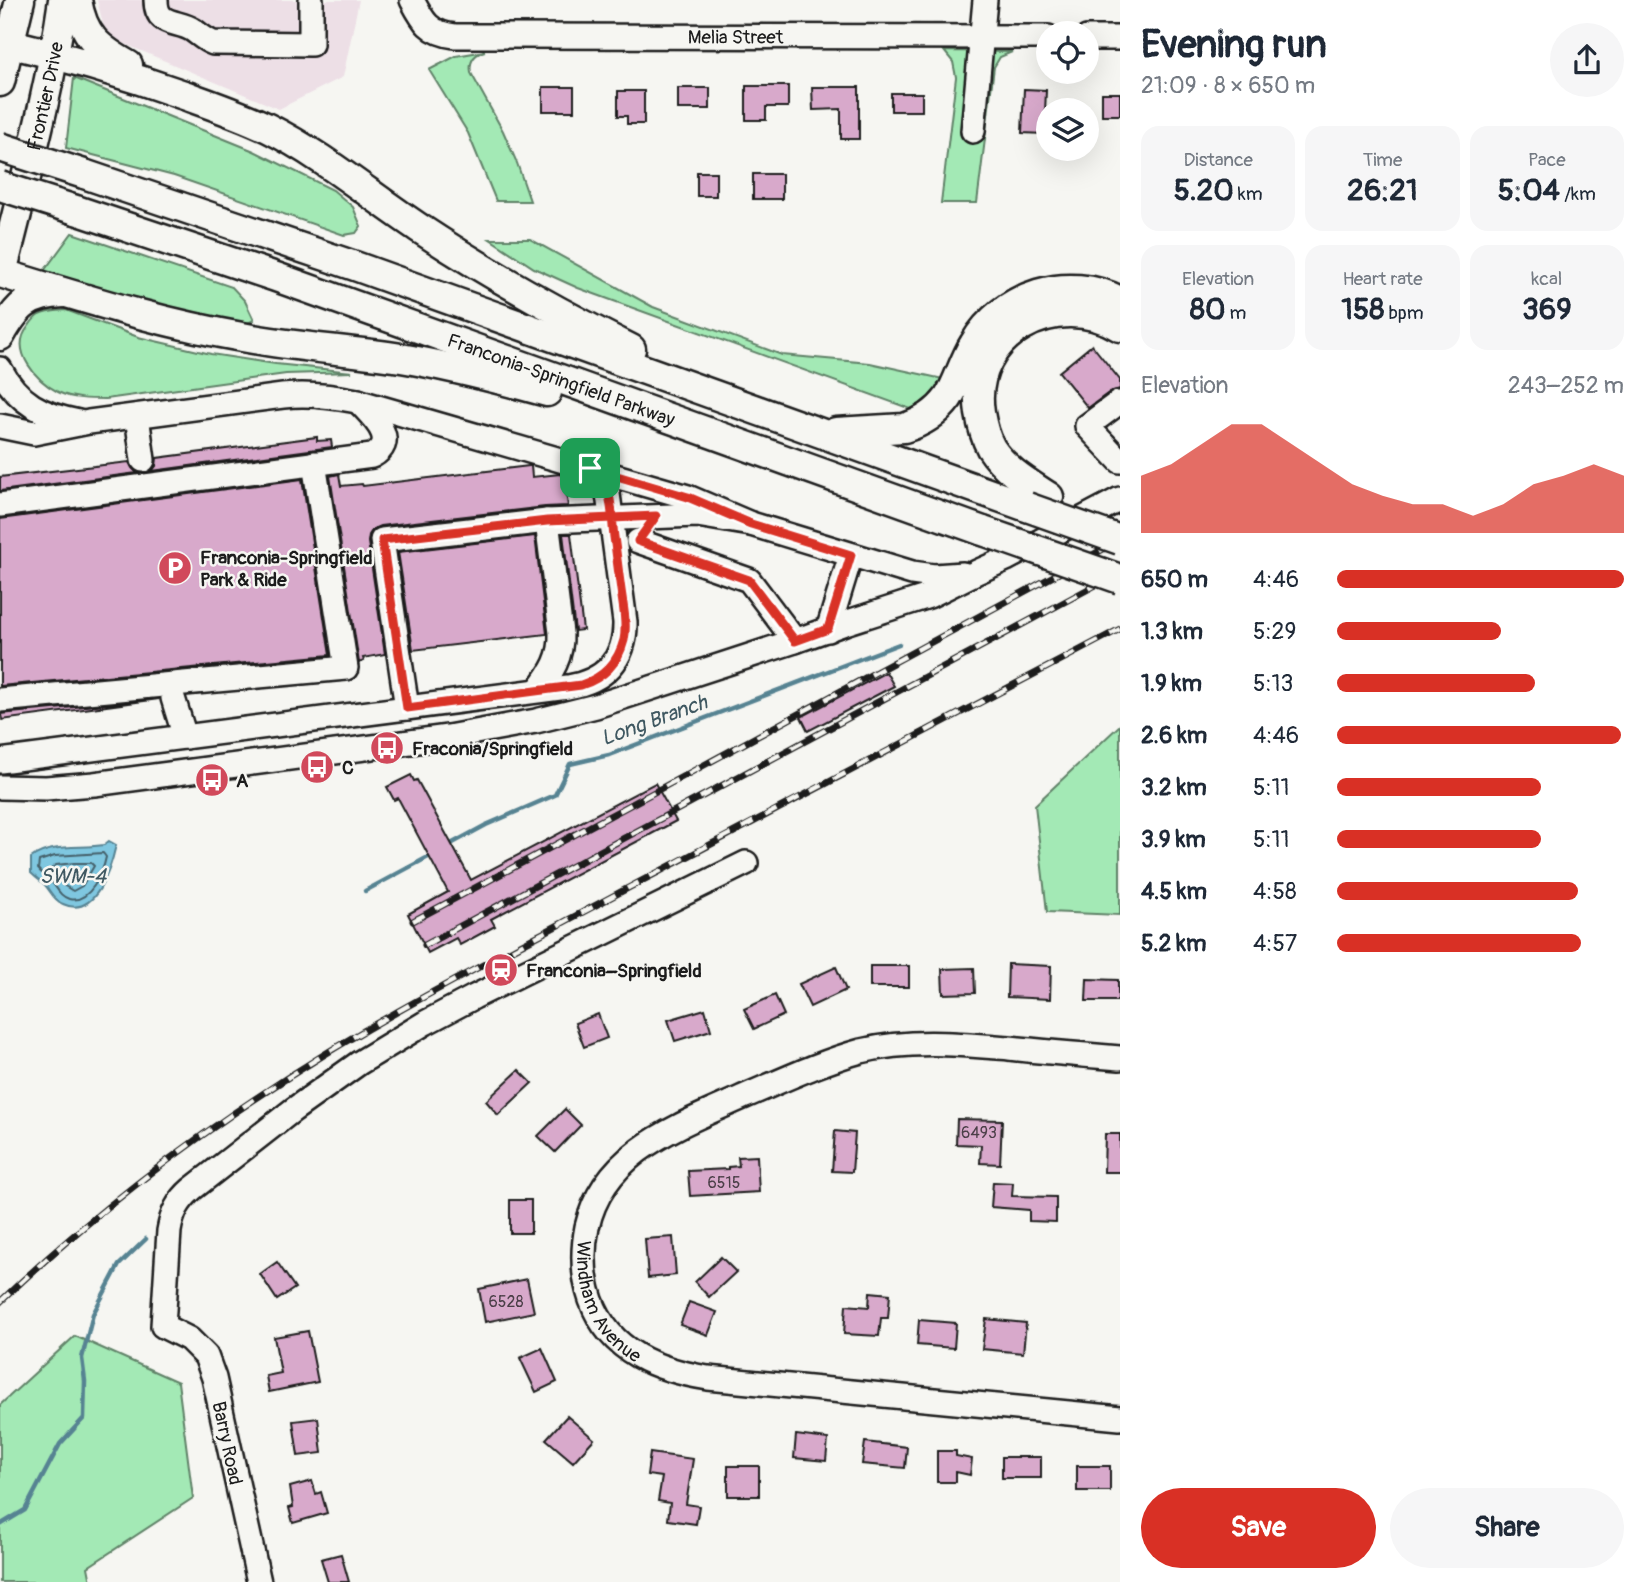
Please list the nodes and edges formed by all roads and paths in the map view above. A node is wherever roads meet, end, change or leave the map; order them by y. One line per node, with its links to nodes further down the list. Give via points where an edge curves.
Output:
1 (20, 0): 12 (main road)
2 (63, 0): 13 (main road, Frontier Drive)
3 (76, 0): 15 (main road, via 85,29 100,47)
4 (156, 0): 5 (street, via 156,9 165,20 213,43 311,44)
5 (311, 0)
6 (412, 0): 8 (street, Melia Street, via 433,31 455,36)
7 (985, 0): 8 (street)
8 (980, 36): 9 (street, Melia Street); 16 (street)
9 (1036, 37)
10 (1099, 38): 11 (street)
11 (1120, 38)
12 (5, 42): 13 (main road); 14 (main road)
13 (53, 55): 15 (main road); 19 (main road, Frontier Drive)
14 (0, 82)
15 (169, 90): 28 (main road, via 243,117 291,141 517,289)
16 (973, 131)
17 (0, 147): 28 (main road, Franconia-Springfield Parkway, bridge, via 303,247)
18 (0, 186): 27 (main road, Franconia-Springfield Parkway, bridge, via 276,277)
19 (1, 276): 20 (main road)
20 (67, 293): 23 (main road, via 28,300); 27 (main road, via 231,335 427,363 551,393)
21 (1120, 301): 32 (main road, via 1094,291 1067,288 1018,301 989,322 974,342 948,398 927,418 897,429)
22 (1120, 327): 38 (main road, via 1085,313 1044,316 999,344 985,369 978,404 987,441)
23 (0, 336)
24 (0, 369): 30 (street, via 17,394 39,411)
25 (357, 401): 29 (street, via 297,395); 35 (street, via 382,430 381,450 366,457); 36 (street)
26 (1118, 403): 34 (street, via 1087,426)
27 (639, 407): 49 (main road, Franconia-Springfield Parkway, bridge)
28 (753, 408): 32 (main road, Franconia-Springfield Parkway)
29 (137, 416): 30 (street); 33 (street)
30 (89, 422): 31 (street, via 34,433)
31 (0, 426)
32 (821, 433): 38 (main road, Franconia-Springfield Parkway)
33 (143, 460)
34 (1120, 461)
35 (314, 463): 39 (street); 54 (street, via 346,668)
36 (590, 468): 41 (street, via 606,487); 43 (street, via 700,501)
37 (1120, 499): 47 (street)
38 (1038, 502): 44 (main road, bridge)
39 (0, 505)
40 (656, 516): 41 (street); 43 (street, via 697,515); 45 (street)
41 (612, 519): 42 (street); 48 (street)
42 (547, 521): 52 (street, via 561,646); 55 (street, via 382,540)
43 (751, 524): 46 (street)
44 (1118, 539)
45 (638, 541): 48 (street); 51 (street, via 749,580)
46 (851, 555): 47 (street, via 923,575); 50 (street)
47 (977, 572): 50 (street, via 929,596)
48 (619, 573): 52 (street, via 625,631 611,666 589,682)
49 (1120, 579)
50 (828, 629): 51 (street)
51 (795, 641): 58 (street, via 596,706 485,731 94,784)
52 (538, 690): 55 (street)
53 (173, 698): 56 (street)
54 (5, 700)
55 (407, 708): 56 (street)
56 (185, 737): 57 (street)
57 (0, 761)
58 (0, 787)
59 (746, 863): 62 (street, Barry Road, via 425,1023 293,1110 177,1204 171,1218 163,1326 189,1339 206,1356)
60 (1120, 1058): 61 (street, Windham Avenue, via 926,1043 877,1048 827,1062 641,1147 611,1177 596,1202 583,1263 592,1303 613,1336 634,1354 670,1370 708,1378)
61 (1120, 1418)
62 (259, 1582)

